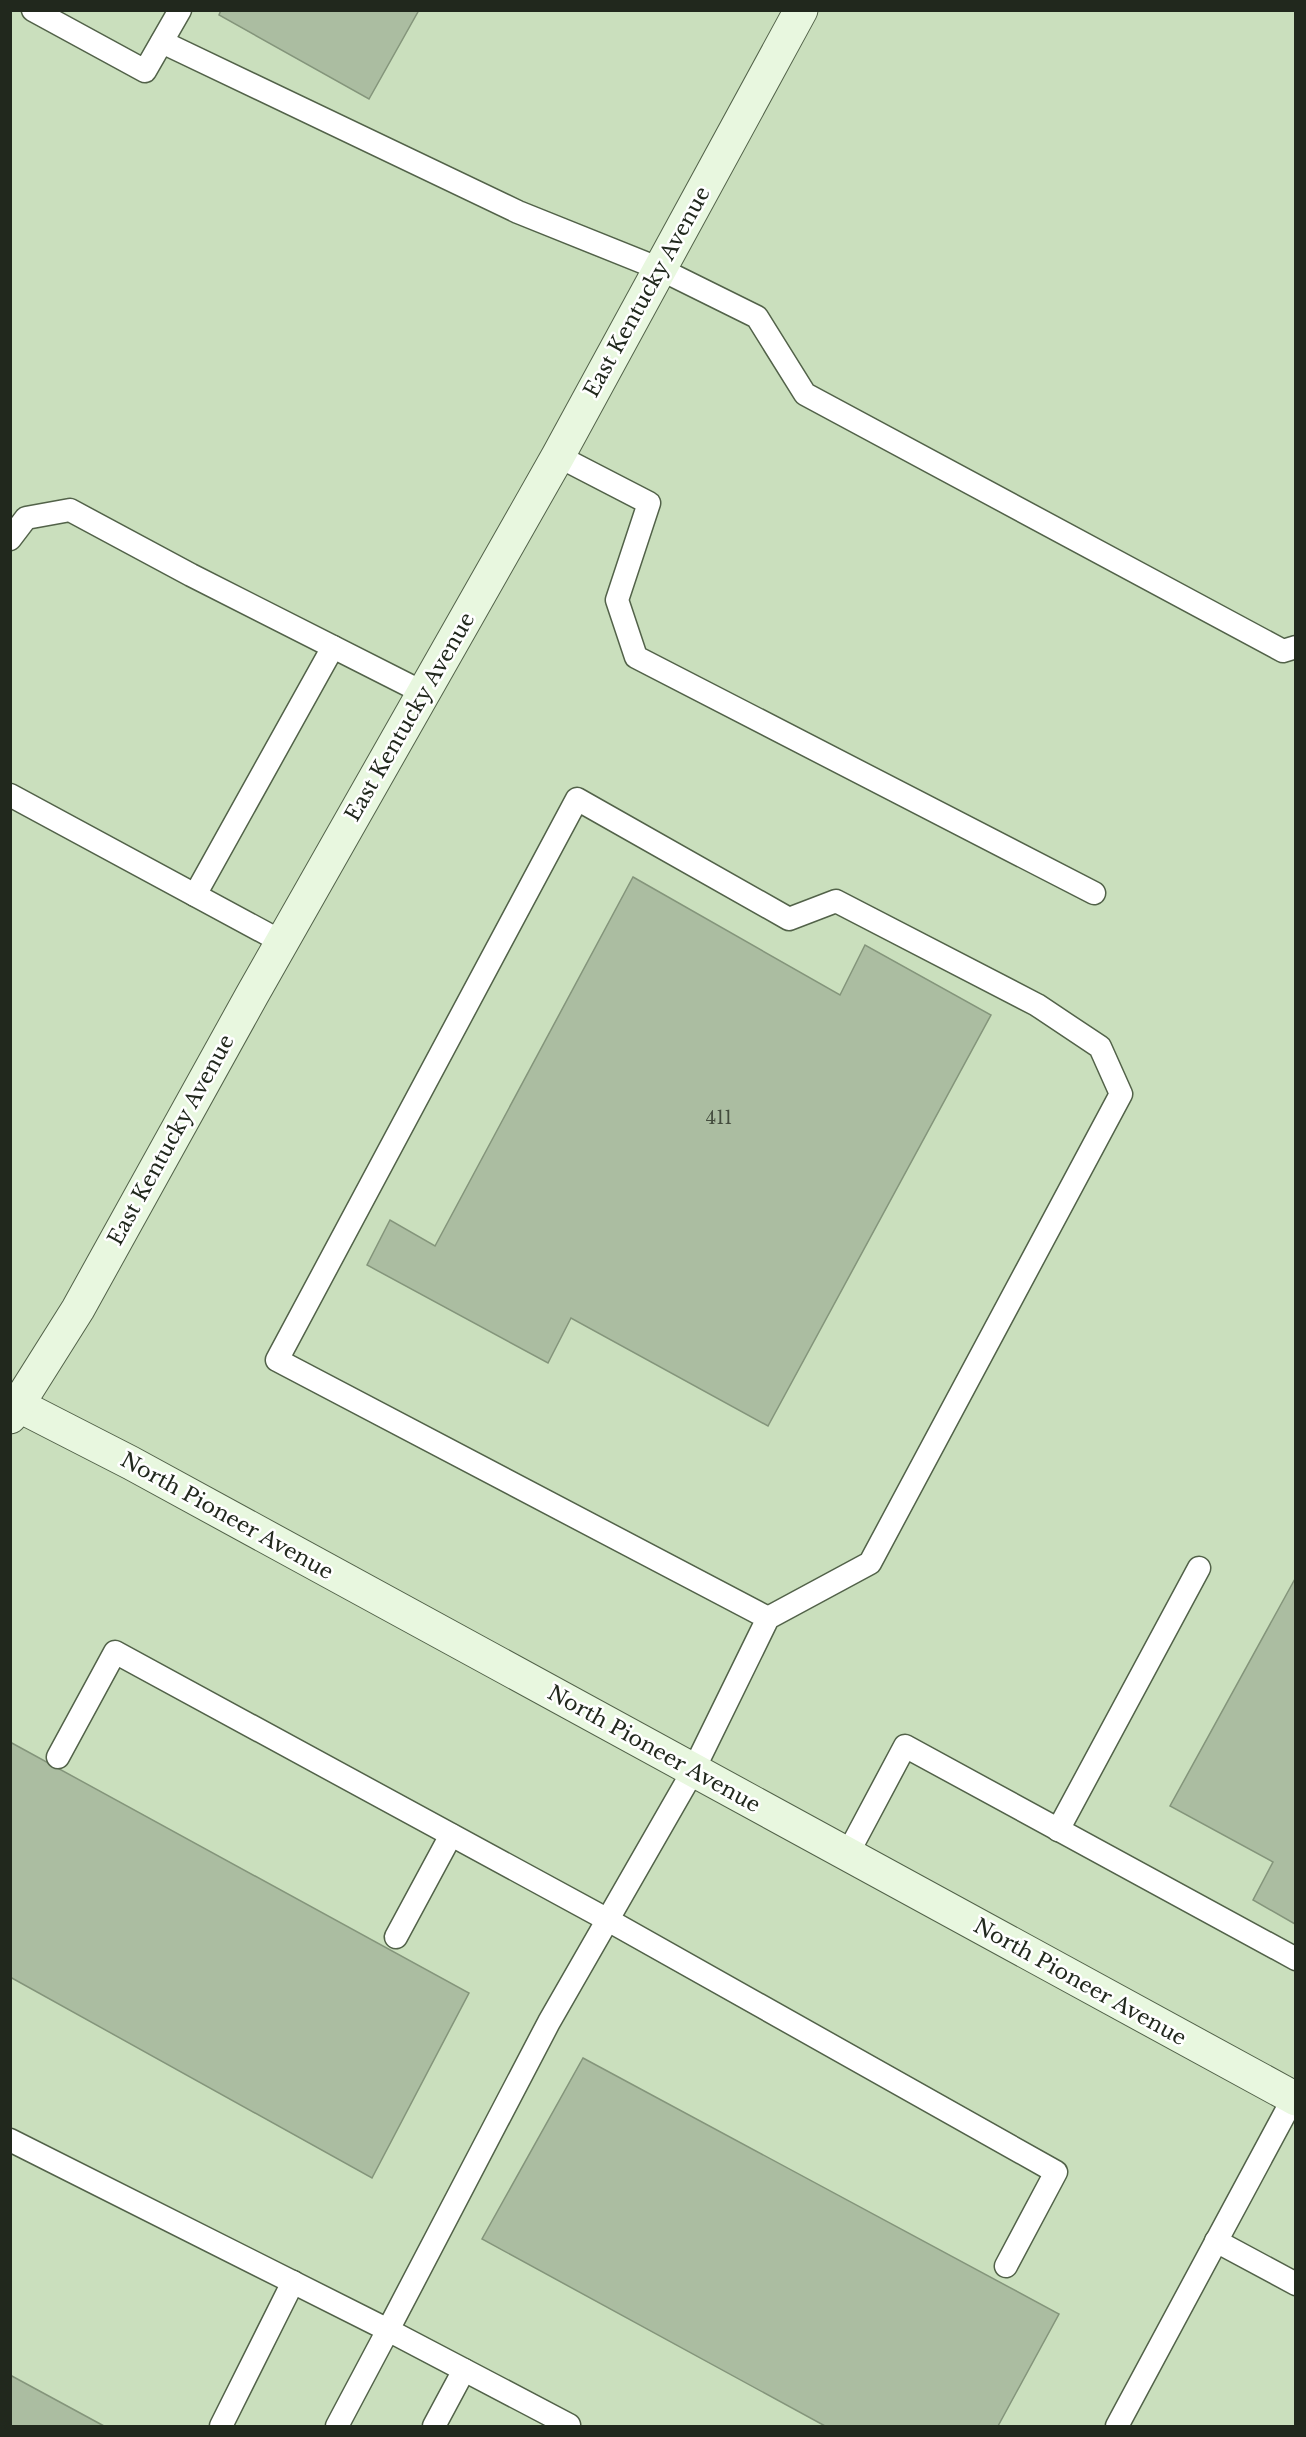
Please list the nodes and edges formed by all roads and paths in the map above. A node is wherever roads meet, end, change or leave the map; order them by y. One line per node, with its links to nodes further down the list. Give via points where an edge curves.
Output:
1 (33, 10): 4 (lane, via 145,71)
2 (180, 10): 4 (lane)
3 (801, 10): 5 (street, East Kentucky Avenue)
4 (162, 42): 5 (lane, via 518,212)
5 (660, 269): 6 (street, East Kentucky Avenue); 9 (lane, via 757,317 805,394 1283,651)
6 (558, 456): 10 (street, East Kentucky Avenue); 12 (lane, via 649,503 617,600 636,657)
7 (10, 539): 8 (lane, via 26,518 70,510)
8 (333, 647): 10 (lane); 13 (lane)
9 (1296, 647)
10 (424, 693): 14 (street, East Kentucky Avenue)
11 (10, 795): 13 (lane)
12 (1094, 893)
13 (195, 895): 14 (lane)
14 (282, 942): 15 (street, East Kentucky Avenue, via 78,1309)
15 (13, 1408): 19 (street, North Pioneer Avenue, via 131,1463)
16 (1198, 1568): 20 (lane)
17 (768, 1618): 17 (lane, via 277,1360 577,799 789,919 836,901 1037,1005 1100,1047 1122,1094 870,1563); 19 (lane)
18 (58, 1757): 21 (lane, via 115,1652)
19 (693, 1770): 22 (street, North Pioneer Avenue); 23 (lane)
20 (1058, 1830): 22 (lane, via 905,1746); 25 (lane)
21 (451, 1835): 23 (lane); 24 (lane)
22 (847, 1855): 26 (street, North Pioneer Avenue)
23 (608, 1920): 29 (lane, via 1056,2172); 32 (lane, via 549,2022)
24 (396, 1937)
25 (1296, 1959)
26 (1295, 2097): 28 (lane)
27 (10, 2140): 30 (lane)
28 (1216, 2241): 31 (lane); 38 (lane)
29 (1005, 2266)
30 (293, 2282): 32 (lane); 34 (lane)
31 (1296, 2284)
32 (388, 2330): 33 (lane); 35 (lane)
33 (464, 2370): 36 (lane); 37 (lane)
34 (221, 2427)
35 (337, 2427)
36 (434, 2427)
37 (568, 2427)
38 (1117, 2427)

